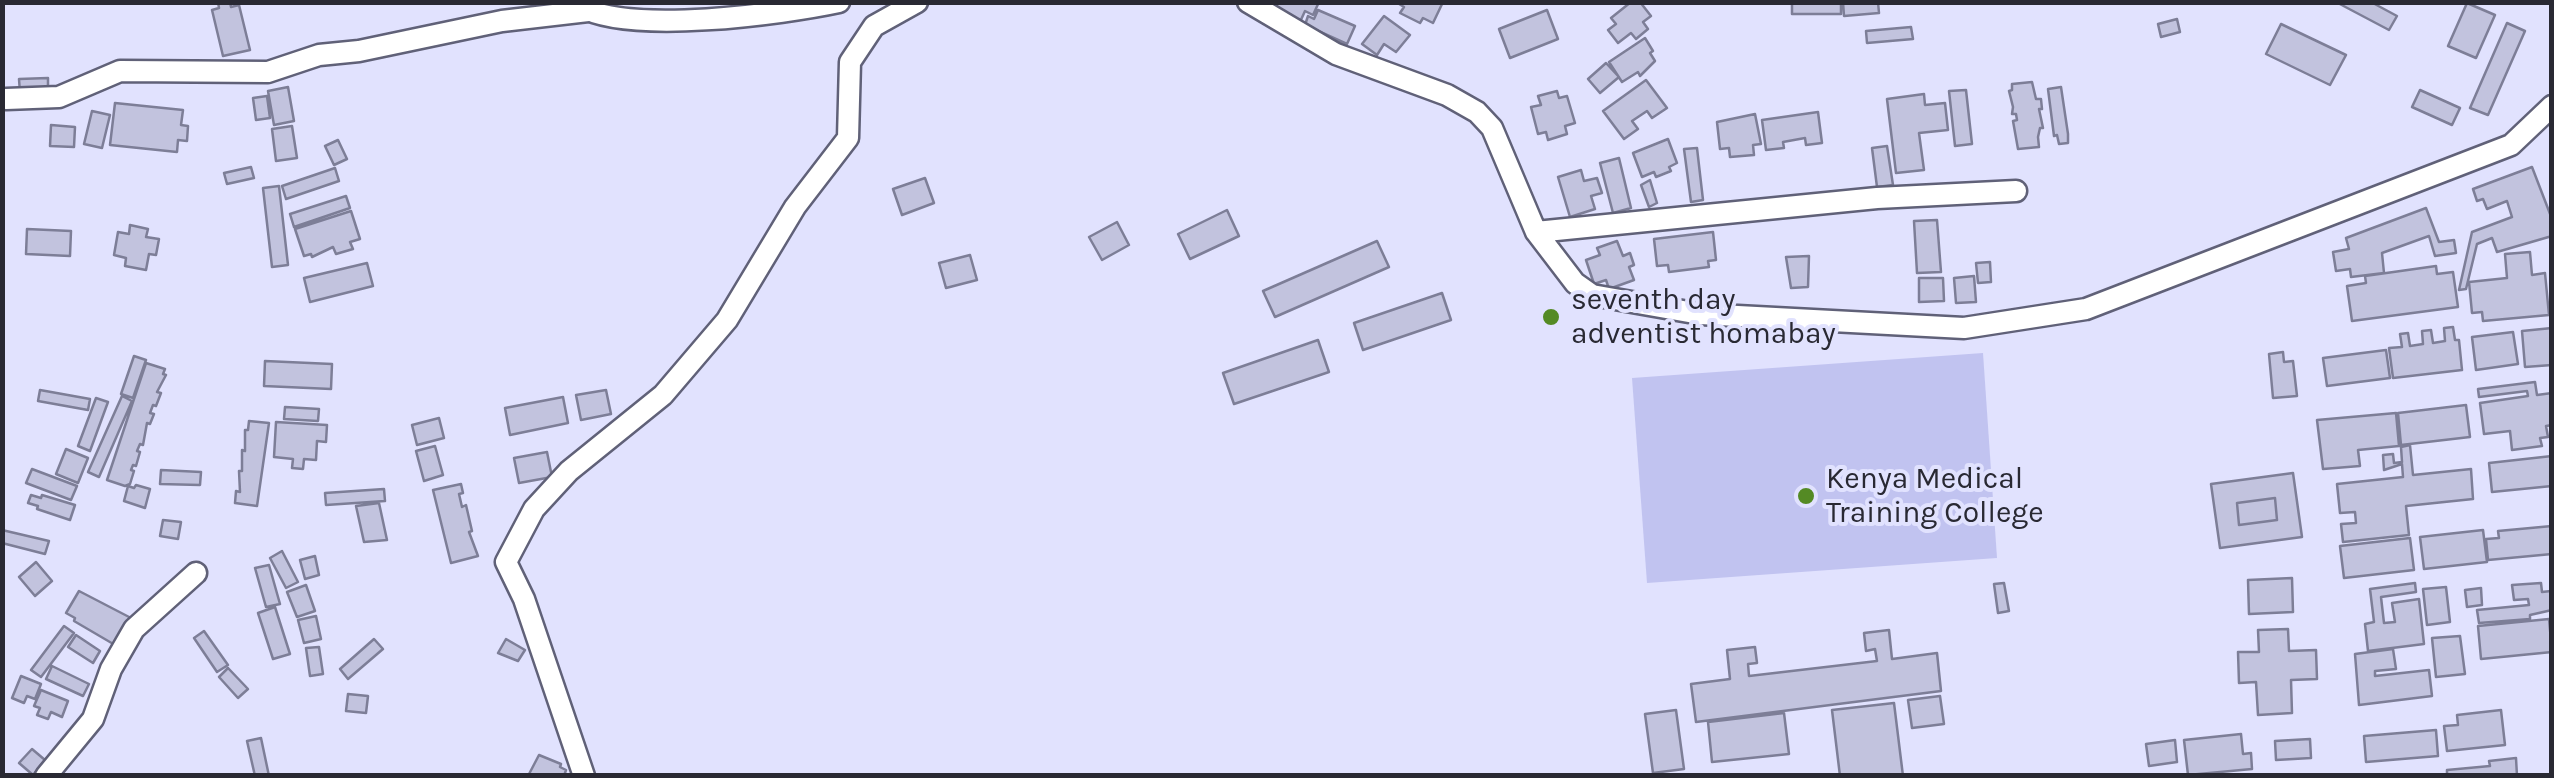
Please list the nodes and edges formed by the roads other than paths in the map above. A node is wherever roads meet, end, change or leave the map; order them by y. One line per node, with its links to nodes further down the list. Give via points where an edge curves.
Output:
1 (839, 2): 4 (street, via 738,19 624,19)
2 (917, 2): 11 (street, via 874,26 850,62 848,138 794,207 727,320 663,395 568,472 534,510 506,562)
3 (1248, 2): 8 (street, via 1336,54 1477,112 1492,128)
4 (581, 7): 5 (street, via 319,55 268,72 120,71 60,97)
5 (6, 99)
6 (2552, 106): 8 (street, via 2511,145 2462,166 2086,309 2025,321 1964,328 1866,325 1700,314 1617,300 1592,295 1575,282)
7 (2016, 190): 8 (street)
8 (1536, 232)
9 (196, 573): 10 (street, via 134,629 94,719)
10 (46, 776)
11 (584, 776)

